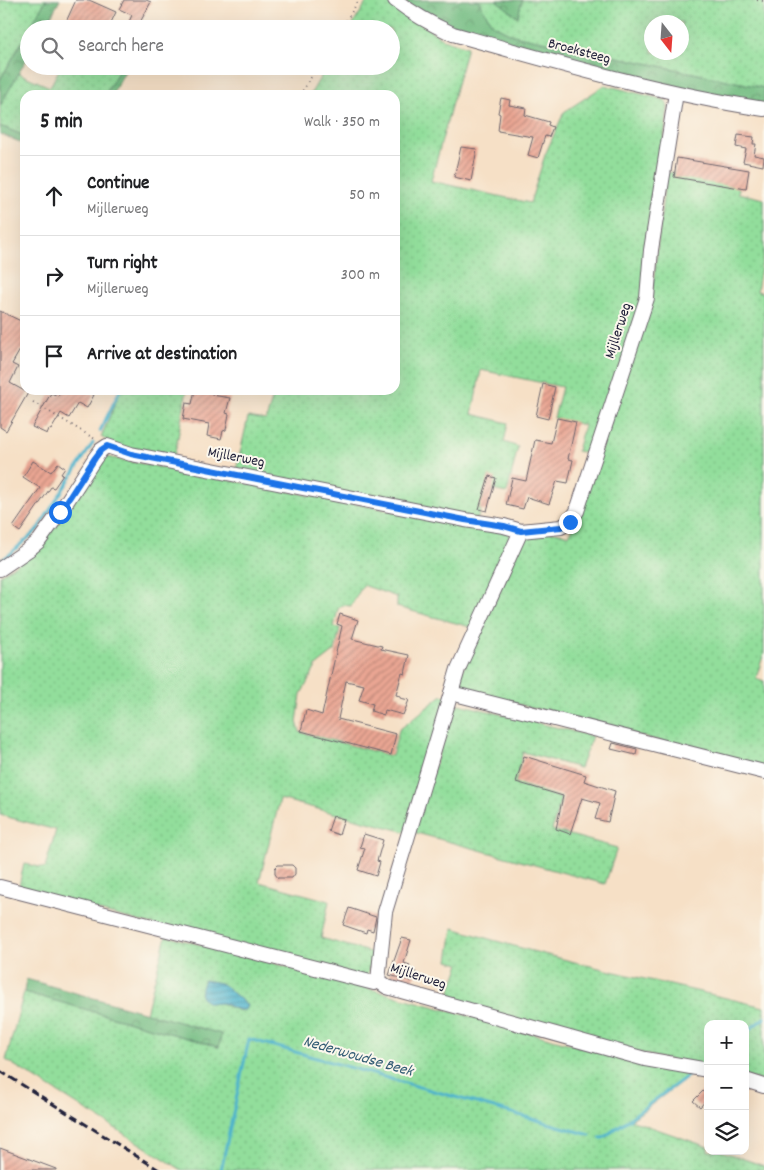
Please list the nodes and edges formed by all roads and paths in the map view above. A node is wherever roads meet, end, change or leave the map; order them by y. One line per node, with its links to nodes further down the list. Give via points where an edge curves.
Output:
1 (359, 0): 5 (path)
2 (395, 0): 8 (street, Broeksteeg, via 434,26 453,34)
3 (757, 0): 4 (path)
4 (764, 2)
5 (347, 20)
6 (312, 75): 7 (path)
7 (303, 90)
8 (676, 93): 9 (street, Broeksteeg); 12 (street, Mijllerweg, via 646,298 577,511 570,522 561,527)
9 (764, 109)
10 (33, 402): 11 (path)
11 (90, 436)
12 (521, 531): 13 (street, Mijllerweg, via 131,454 107,446 95,458 39,541); 14 (street, Mijllerweg, via 458,669)
13 (0, 569)
14 (451, 693): 15 (street); 17 (street, Mijllerweg, via 385,912)
15 (764, 772)
16 (0, 887): 17 (street, via 374,983)
17 (378, 981): 18 (street, Mijllerweg, via 644,1059)
18 (704, 1069)
19 (749, 1081): 20 (street)
20 (764, 1086)

